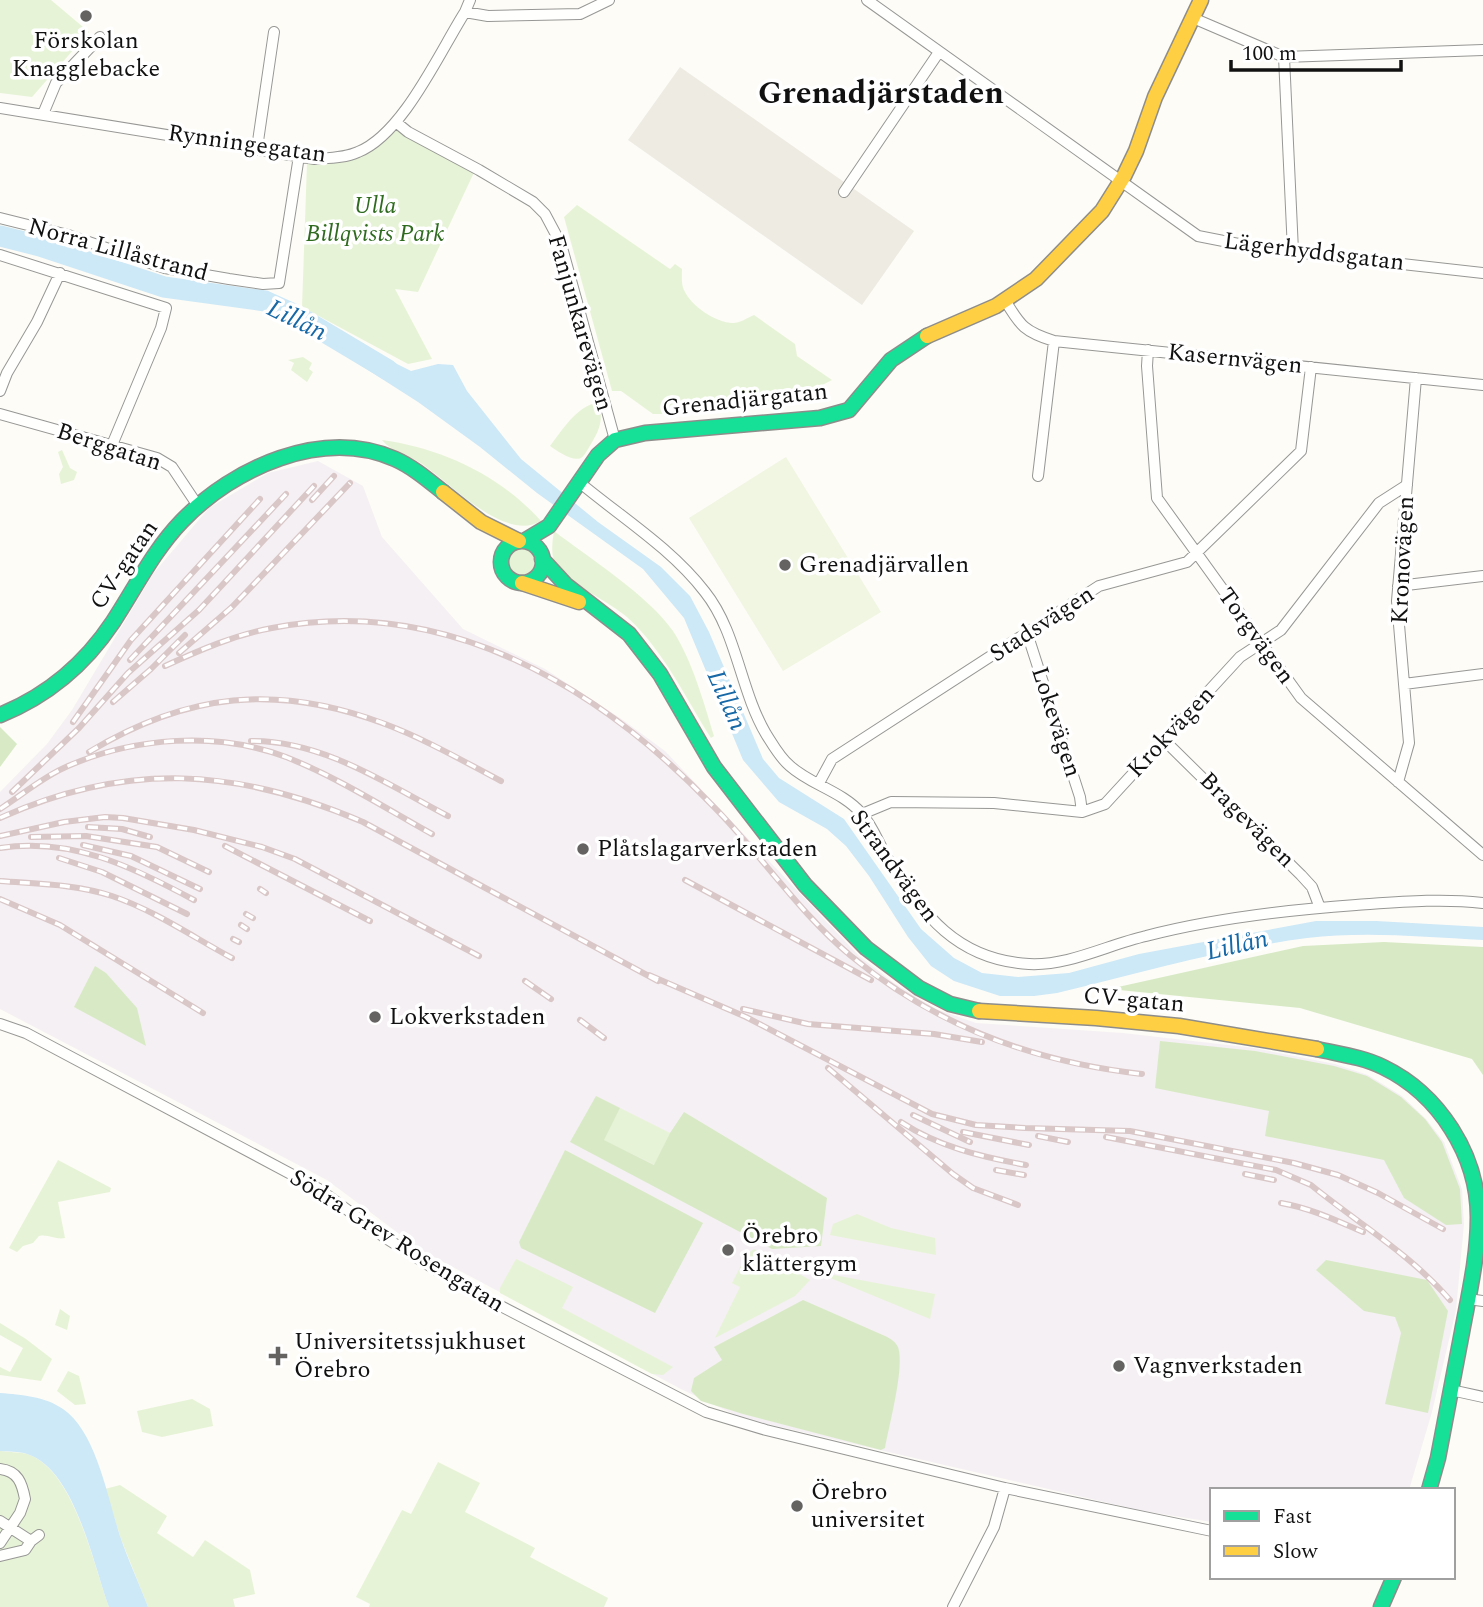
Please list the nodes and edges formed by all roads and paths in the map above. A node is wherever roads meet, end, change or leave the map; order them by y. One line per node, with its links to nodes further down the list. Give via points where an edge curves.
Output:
1 (470, 0): 5 (street, Rynningegatan)
2 (609, 0): 5 (street, via 580,14 488,16)
3 (867, 0): 10 (street, Lägerhyddsgatan)
4 (1201, 0): 6 (street, Grenadjärgatan)
5 (465, 12): 14 (street, Rynningegatan)
6 (1193, 18): 11 (street); 17 (street, Grenadjärgatan, via 1154,97)
7 (274, 32): 15 (street)
8 (100, 37): 13 (street, via 56,83)
9 (1483, 50): 11 (street)
10 (939, 52): 17 (street, Lägerhyddsgatan); 18 (street)
11 (1284, 57): 20 (street)
12 (0, 108): 13 (street, Rynningegatan)
13 (43, 114): 15 (street, Rynningegatan)
14 (397, 123): 16 (street, Rynningegatan, via 358,152 330,158); 32 (street, Fanjunkarevägen, via 515,191 545,214 561,244)
15 (257, 148): 16 (street, Rynningegatan)
16 (299, 156): 19 (street, Norra Lillåstrand, via 279,283 166,268 68,234)
17 (1121, 181): 20 (street, Lägerhyddsgatan, via 1198,236); 24 (street, Grenadjärgatan, via 1102,211 1056,260)
18 (844, 192)
19 (0, 218)
20 (1293, 251): 22 (street, Lägerhyddsgatan)
21 (0, 255): 23 (street)
22 (1483, 273)
23 (60, 274): 30 (street); 33 (street, via 166,308)
24 (1005, 300): 25 (street, Kasernvägen, via 1019,325); 32 (street, Grenadjärgatan, via 907,348 849,410 831,416 645,433)
25 (1054, 341): 26 (street, Kasernvägen); 34 (street)
26 (1148, 350): 27 (street, Kasernvägen); 41 (street, Torgvägen, via 1157,498)
27 (1311, 367): 28 (street, Kasernvägen); 41 (street, Stadsvägen, via 1301,451)
28 (1416, 378): 29 (street, Kasernvägen); 35 (street, Kronovägen)
29 (1483, 385)
30 (0, 391)
31 (0, 414): 33 (street, Berggatan)
32 (615, 440): 36 (street, via 598,454)
33 (112, 445): 37 (street, Berggatan, via 172,467)
34 (1038, 476)
35 (1406, 485): 46 (street, Kronovägen); 49 (street, Krokvägen, via 1379,503 1282,630)
36 (575, 487): 39 (street); 55 (street, Strandvägen, via 679,563 706,593 725,628 768,736 791,767)
37 (198, 506): 38 (street, CV-gatan, via 267,462 340,449 380,454 399,462); 52 (street, CV-gatan, via 161,544 88,655 52,687)
38 (483, 523): 40 (street, CV-gatan); 43 (street, CV-gatan)
39 (549, 526): 40 (street); 42 (street)
40 (522, 541): 42 (street, via 533,545); 43 (street, via 507,547)
41 (1196, 553): 48 (street, Stadsvägen, via 1187,562 1099,586); 49 (street, Torgvägen)
42 (542, 558): 45 (street, via 539,574); 47 (street, CV-gatan, via 566,585)
43 (501, 559): 45 (street, via 508,578)
44 (1483, 576): 46 (street)
45 (522, 583): 47 (street, CV-gatan)
46 (1398, 586): 51 (street, Kronovägen)
47 (597, 608): 62 (street, CV-gatan, via 629,634 660,674 714,767 805,885 866,948 928,994 986,1013 1137,1022 1279,1041 1364,1059 1415,1086 1449,1124 1473,1180 1478,1233)
48 (1027, 633): 55 (street, Stadsvägen, via 832,759); 56 (street, Lokevägen)
49 (1261, 643): 53 (street, Krokvägen, via 1240,657); 54 (street, Torgvägen, via 1301,698)
50 (1483, 674): 51 (street)
51 (1404, 684): 54 (street, Kronovägen, via 1409,743)
52 (0, 715)
53 (1164, 740): 56 (street, Krokvägen, via 1105,804); 60 (street, Bragevägen, via 1301,875 1312,887)
54 (1398, 782): 58 (street, Torgvägen)
55 (819, 783): 57 (street, Strandvägen)
56 (1082, 812): 57 (street, via 994,803 891,802)
57 (862, 814): 60 (street, Strandvägen, via 902,880 940,929 967,948 996,959 1029,964 1064,961 1146,936 1290,909)
58 (1483, 855)
59 (1483, 903): 60 (street, Strandvägen, via 1434,900)
60 (1320, 908)
61 (0, 1024): 67 (street, Södra Grev Rosengatan, via 36,1038 319,1189 460,1285 706,1412)
62 (1468, 1298): 63 (street); 64 (street, CV-gatan)
63 (1483, 1301)
64 (1451, 1390): 65 (street); 68 (street, CV-gatan)
65 (1483, 1397)
66 (0, 1469): 70 (street, via 17,1476 25,1499)
67 (1005, 1488): 71 (street, Södra Grev Rosengatan); 75 (street, via 995,1527)
68 (1430, 1488)
69 (0, 1521): 70 (street)
70 (10, 1528): 72 (street); 73 (street, via 35,1538 25,1550)
71 (1210, 1531)
72 (0, 1543)
73 (0, 1556)
74 (1394, 1579): 76 (street)
75 (953, 1607)
76 (1381, 1607)

